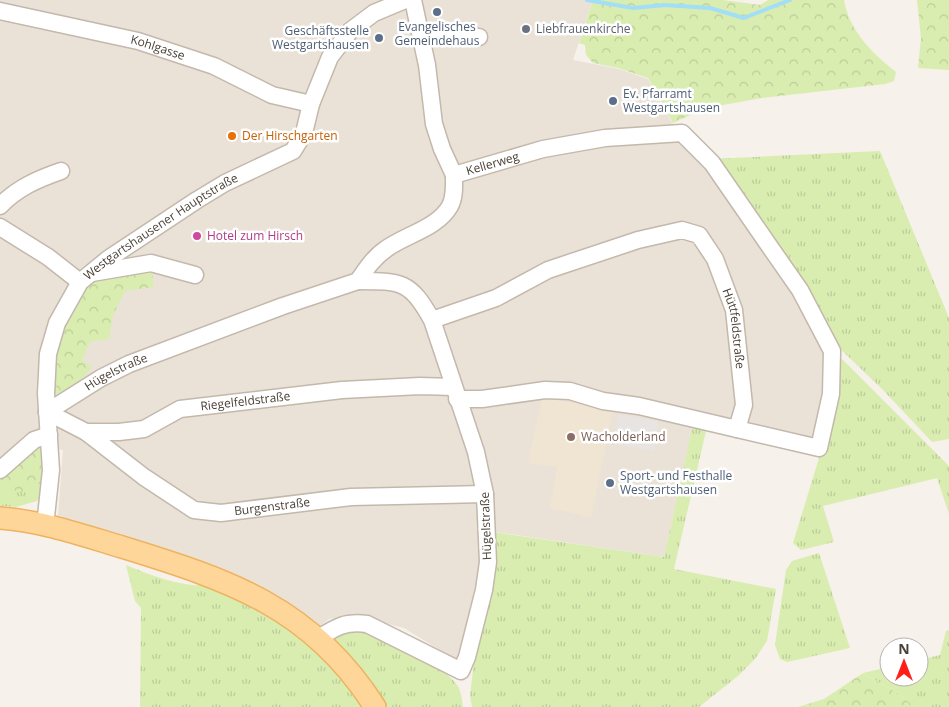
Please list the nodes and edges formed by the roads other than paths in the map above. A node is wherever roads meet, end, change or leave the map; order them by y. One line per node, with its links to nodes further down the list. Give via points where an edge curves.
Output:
1 (405, 0): 6 (street, Westgartshausener Hauptstraße, via 374,13 350,31 330,57)
2 (413, 0): 4 (street, Kellerweg)
3 (0, 11): 6 (street, Kohlgasse, via 138,41 214,66 272,95)
4 (421, 37): 5 (street); 8 (street, Kellerweg, via 434,124)
5 (478, 37)
6 (311, 104): 12 (street, Westgartshausener Hauptstraße, via 304,133 293,151 225,183)
7 (61, 171): 9 (street, via 34,181 8,197)
8 (454, 176): 13 (street, via 450,206 441,218 384,249); 17 (street, Kellerweg, via 543,149 605,138 682,132 712,163 800,290 832,351 830,394 819,448)
9 (0, 206)
10 (0, 227): 12 (street)
11 (195, 275): 12 (street, via 151,263)
12 (85, 278): 16 (street, Westgartshausener Hauptstraße, via 57,323 48,354)
13 (358, 281): 14 (street, Hügelstraße, via 392,281 406,286 420,299); 16 (street, Hügelstraße, via 129,364)
14 (432, 320): 15 (street, Hügelstraße); 17 (street, Hüttfeldstraße, via 496,298 548,270 638,240 682,230 699,235 715,259 734,310 744,405)
15 (455, 393): 17 (street, via 482,398 545,390 570,391); 18 (street, Riegelfeldstraße, via 420,386 342,390 180,409 144,429); 21 (street, Hügelstraße, via 476,452)
16 (47, 412): 18 (street); 19 (street, Westgartshausener Hauptstraße)
17 (738, 429)
18 (86, 432): 21 (street, Burgenstraße, via 144,477 194,510 221,513 351,497)
19 (49, 435): 20 (street, via 34,440); 23 (street, Westgartshausener Hauptstraße, via 51,470)
20 (0, 470)
21 (485, 494): 24 (street, Hügelstraße, via 488,562 484,590 461,671 367,624 351,622)
22 (0, 518): 23 (main road)
23 (45, 526): 24 (main road, via 75,532 227,583 281,611)
24 (318, 639): 25 (main road, via 356,676)
25 (375, 707)

